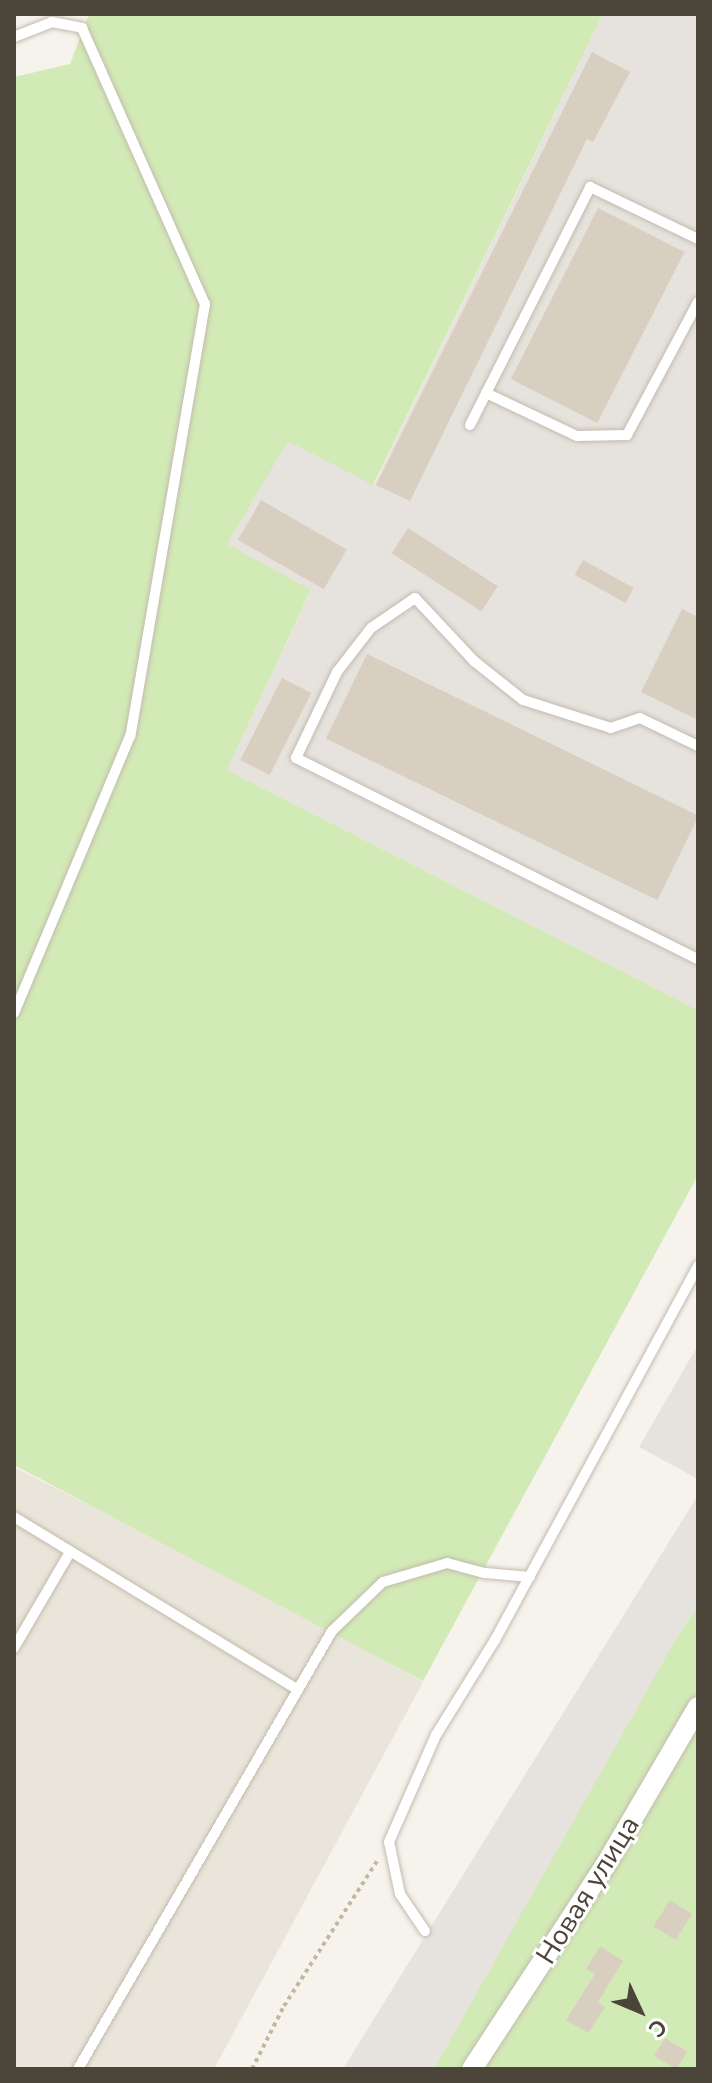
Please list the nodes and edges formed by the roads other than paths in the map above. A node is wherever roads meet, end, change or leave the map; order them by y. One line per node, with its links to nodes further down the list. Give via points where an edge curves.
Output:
1 (14, 37): 8 (lane, via 52,22 82,28 205,304 130,736)
2 (698, 239): 4 (lane, via 590,187)
3 (698, 302): 4 (lane, via 627,435 577,436)
4 (486, 393): 5 (lane)
5 (470, 425)
6 (698, 746): 7 (lane, via 640,718 611,728 523,700 474,661 415,598 371,628 337,672 296,758)
7 (698, 959)
8 (14, 1013)
9 (698, 1266): 12 (lane)
10 (14, 1517): 11 (lane)
11 (69, 1554): 13 (lane); 14 (lane)
12 (530, 1577): 14 (lane, via 447,1563 383,1582 332,1631); 16 (lane, via 436,1735 389,1842 400,1894)
13 (14, 1648)
14 (295, 1688): 17 (lane)
15 (698, 1707): 18 (street, Новая улица, via 605,1866)
16 (425, 1931)
17 (78, 2069)
18 (472, 2069)

